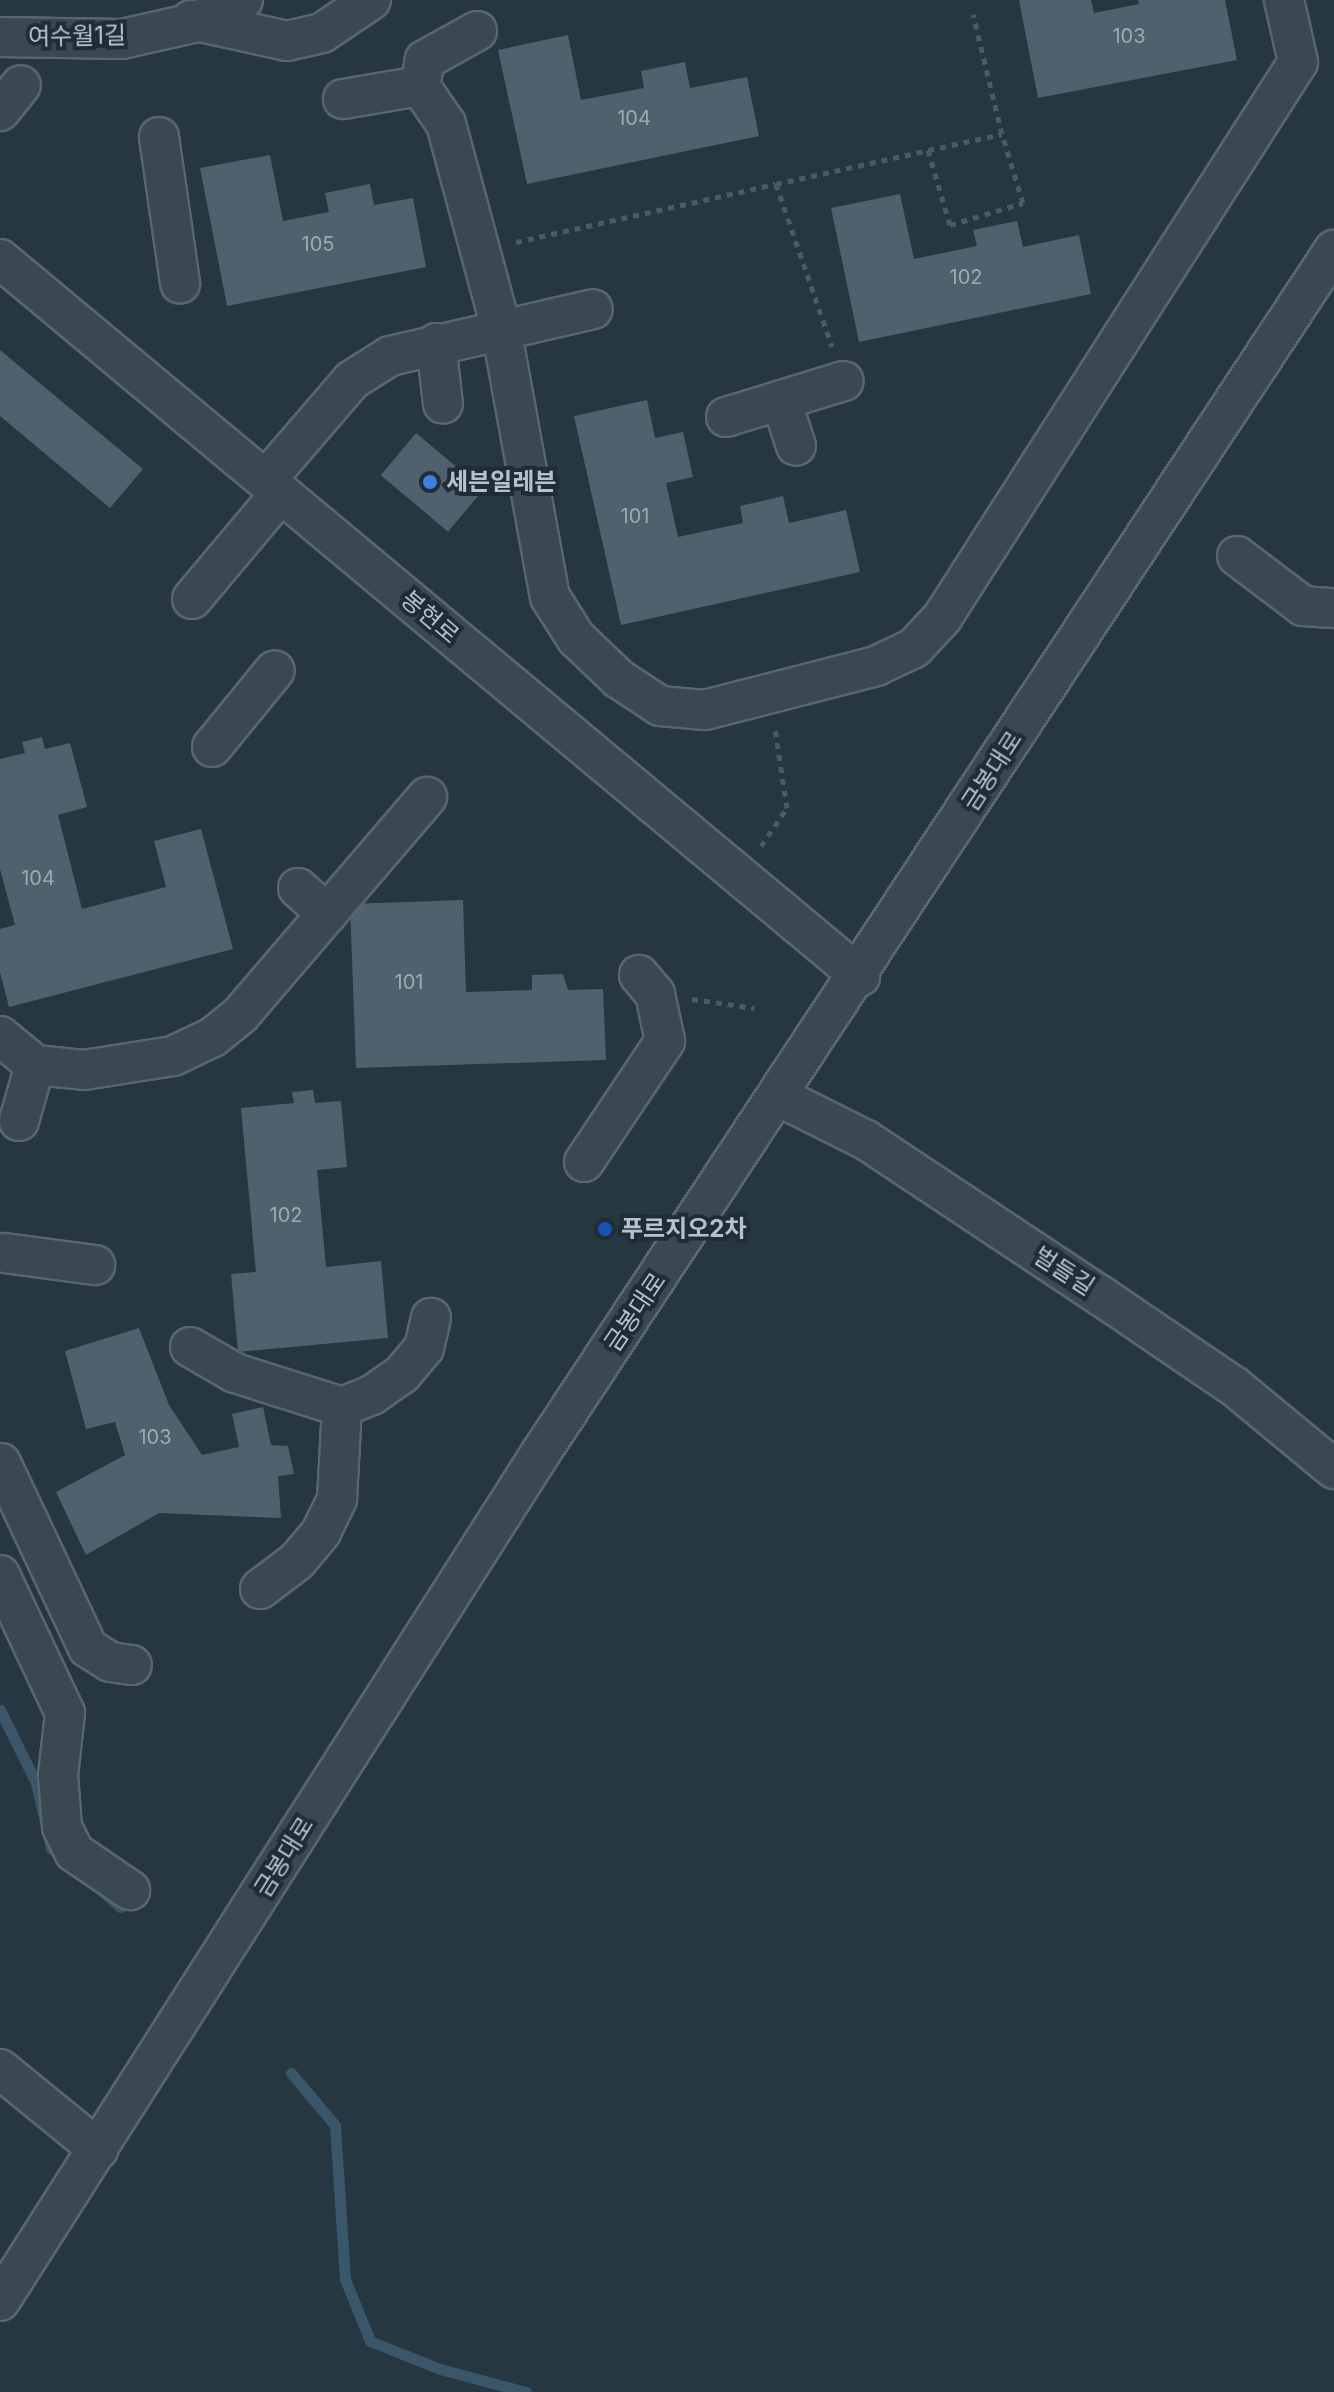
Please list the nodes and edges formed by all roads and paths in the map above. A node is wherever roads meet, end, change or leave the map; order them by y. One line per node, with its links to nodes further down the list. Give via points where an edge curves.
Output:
1 (243, 0): 4 (street, 여수월1길)
2 (371, 0): 4 (street, via 322,33 287,41)
3 (1284, 0): 31 (street, via 1298,62 942,618 914,648 876,666)
4 (186, 12): 7 (street, 여수월1길, via 122,39)
5 (973, 14): 10 (path)
6 (477, 31): 8 (street, via 425,60)
7 (0, 37)
8 (420, 86): 9 (street); 14 (street, via 446,124)
9 (343, 99)
10 (1002, 134): 12 (path); 12 (path, via 1023,203 950,225)
11 (159, 137): 17 (street)
12 (928, 150): 13 (path)
13 (776, 184): 14 (path); 21 (path)
14 (480, 250): 19 (street)
15 (1334, 250): 37 (street, 금봉대로)
16 (0, 259): 26 (street, 봉현로)
17 (180, 283)
18 (593, 309): 19 (street)
19 (501, 328): 20 (street); 31 (street, via 550,597 576,638 619,679 660,706 705,710)
20 (436, 343): 23 (street); 26 (street, via 390,356 352,380)
21 (844, 381): 22 (street)
22 (781, 400): 24 (street); 25 (street)
23 (443, 404)
24 (726, 417)
25 (796, 446)
26 (273, 487): 28 (street); 37 (street, 봉현로)
27 (1237, 556): 29 (street, via 1303,606)
28 (192, 599)
29 (1334, 608)
30 (275, 670): 32 (street)
31 (770, 696): 34 (path, via 787,808)
32 (212, 747)
33 (427, 797): 36 (street)
34 (758, 852)
35 (298, 888): 36 (street)
36 (327, 914): 41 (street, via 241,1014 213,1037 173,1056 136,1064 84,1070)
37 (860, 976): 42 (street, 금봉대로)
38 (647, 984): 39 (path); 44 (street, via 665,1041)
39 (754, 1008)
40 (0, 1036): 41 (street)
41 (35, 1065): 43 (street)
42 (778, 1096): 51 (street, 벌들길, via 866,1140 1101,1296 1235,1387); 57 (street, 금봉대로, via 542,1451)
43 (19, 1121)
44 (584, 1162)
45 (5, 1253): 46 (street)
46 (95, 1265)
47 (431, 1318): 49 (street, via 424,1348 402,1374)
48 (190, 1347): 49 (street, via 235,1373)
49 (342, 1407): 53 (street, via 337,1499 321,1532 297,1561)
50 (1, 1463): 54 (street, via 88,1648 110,1662)
51 (1334, 1469)
52 (0, 1575): 55 (street, via 65,1713 58,1775 62,1827 74,1852)
53 (260, 1589)
54 (132, 1665)
55 (130, 1890)
56 (0, 2069): 57 (street)
57 (98, 2149): 58 (street, 금봉대로)
58 (0, 2301)

